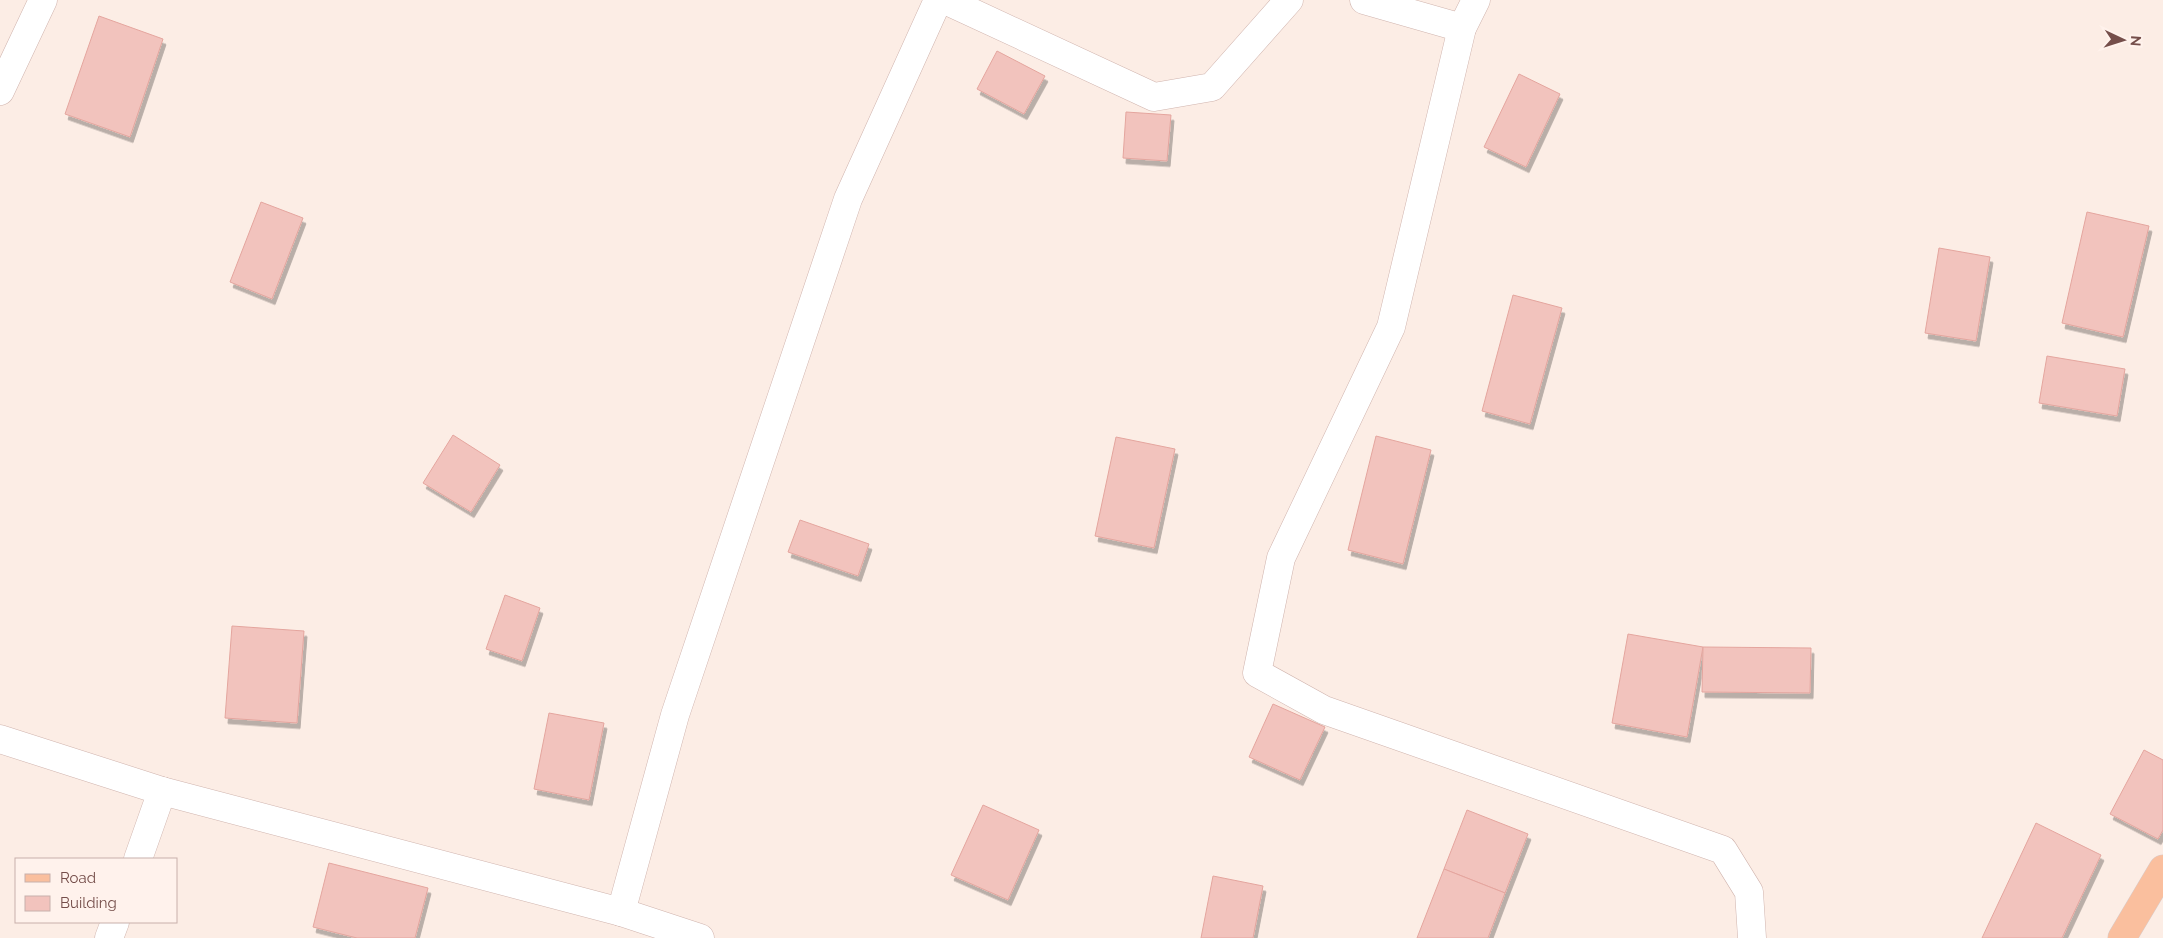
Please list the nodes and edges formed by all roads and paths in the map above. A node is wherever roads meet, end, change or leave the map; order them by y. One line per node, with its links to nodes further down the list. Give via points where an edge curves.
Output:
1 (42, 0): 8 (street)
2 (938, 0): 13 (street, via 848,199 675,715)
3 (944, 0): 4 (street, via 1154,97 1212,86)
4 (1289, 0)
5 (1364, 0): 7 (street)
6 (1476, 0): 7 (street)
7 (1462, 28): 17 (street, via 1391,327 1281,558 1257,673 1324,710 1723,850 1749,892)
8 (0, 91)
9 (0, 739): 10 (street)
10 (162, 792): 11 (street); 13 (street)
11 (138, 858)
12 (2163, 869): 18 (main road)
13 (622, 912): 16 (street)
14 (115, 923): 15 (street)
15 (109, 938)
16 (700, 938)
17 (1752, 938)
18 (2122, 938)

